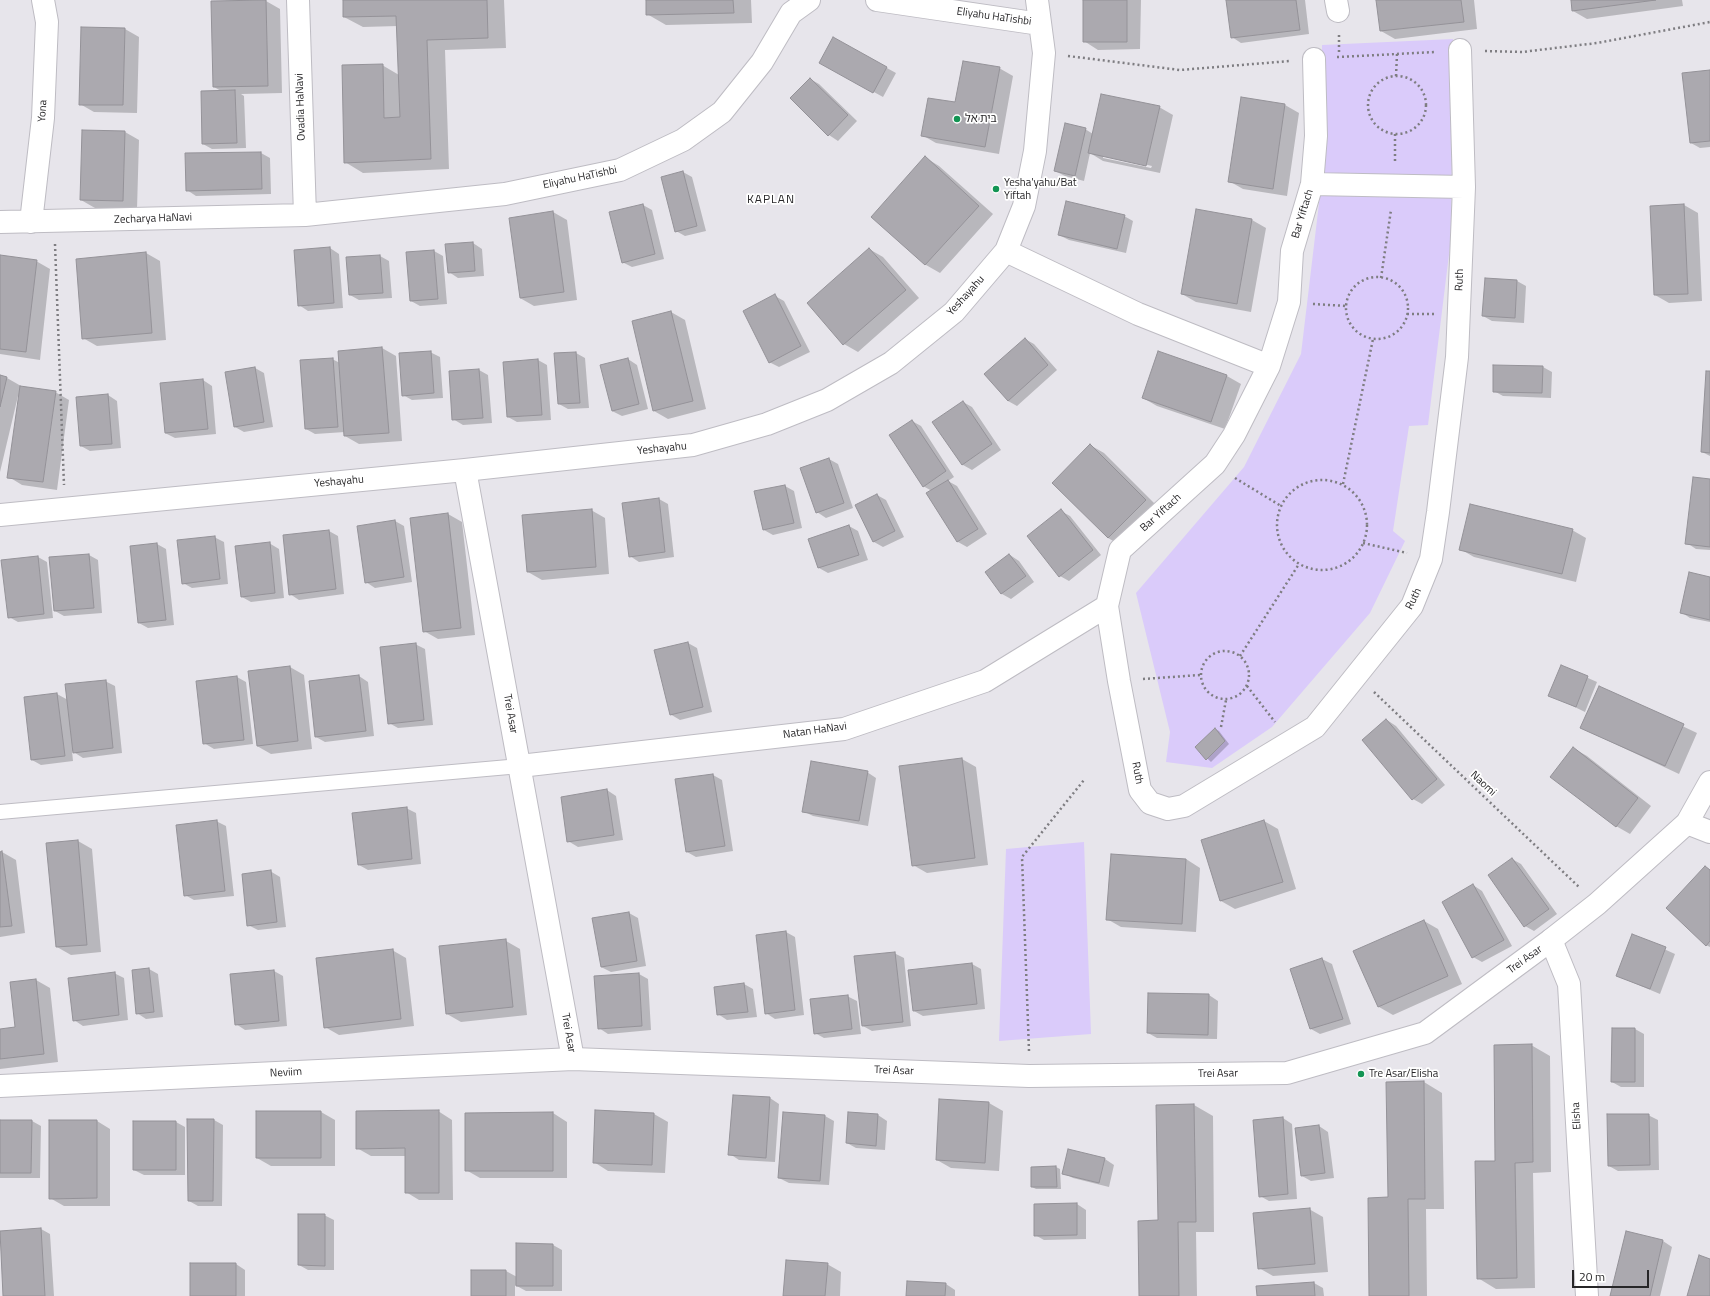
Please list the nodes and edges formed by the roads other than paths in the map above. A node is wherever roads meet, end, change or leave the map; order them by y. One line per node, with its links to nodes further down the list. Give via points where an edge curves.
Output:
1 (44, 0): 13 (street, Yona, via 47,22 43,118)
2 (298, 0): 11 (street, Ovadia HaNavi)
3 (809, 0): 11 (street, Eliyahu HaTishbi, via 791,13 762,62 722,112 683,140 620,170 505,194)
4 (877, 0): 6 (street, Eliyahu HaTishbi)
5 (1037, 0): 6 (street, Yeshayahu)
6 (1040, 24): 14 (street, Yeshayahu, via 1044,54 1035,151 1024,206)
7 (1460, 50): 10 (street, Ruth)
8 (1314, 59): 9 (street, Bar Yiftach, via 1316,136)
9 (1312, 184): 10 (street); 15 (street, Bar Yiftach, via 1292,251 1289,302)
10 (1464, 187): 18 (street, Ruth, via 1457,357 1431,558 1412,606 1315,727 1184,806 1168,809 1150,803 1140,790)
11 (305, 215): 13 (street, Zecharya HaNavi)
12 (0, 222): 13 (street, Zecharya HaNavi)
13 (31, 222)
14 (1006, 251): 15 (street, via 1138,314); 16 (street, Yeshayahu, via 954,312 891,363 827,400 767,424 693,446)
15 (1269, 366): 18 (street, Bar Yiftach, via 1234,434 1215,464 1120,550)
16 (465, 470): 17 (street, Yeshayahu); 19 (street, Trei Asar)
17 (0, 515)
18 (1107, 606): 19 (street, Natan HaNavi, via 985,681 844,728)
19 (520, 766): 21 (lane); 25 (street, Trei Asar)
20 (1710, 782): 22 (street, Trei Asar)
21 (0, 812)
22 (1687, 823): 23 (street); 24 (street, Trei Asar, via 1597,904)
23 (1710, 832)
24 (1551, 940): 25 (street, Trei Asar, via 1425,1033 1287,1073 1030,1076); 27 (street, Elisha, via 1569,984)
25 (573, 1059): 26 (street, Neviim)
26 (0, 1086)
27 (1587, 1296)

